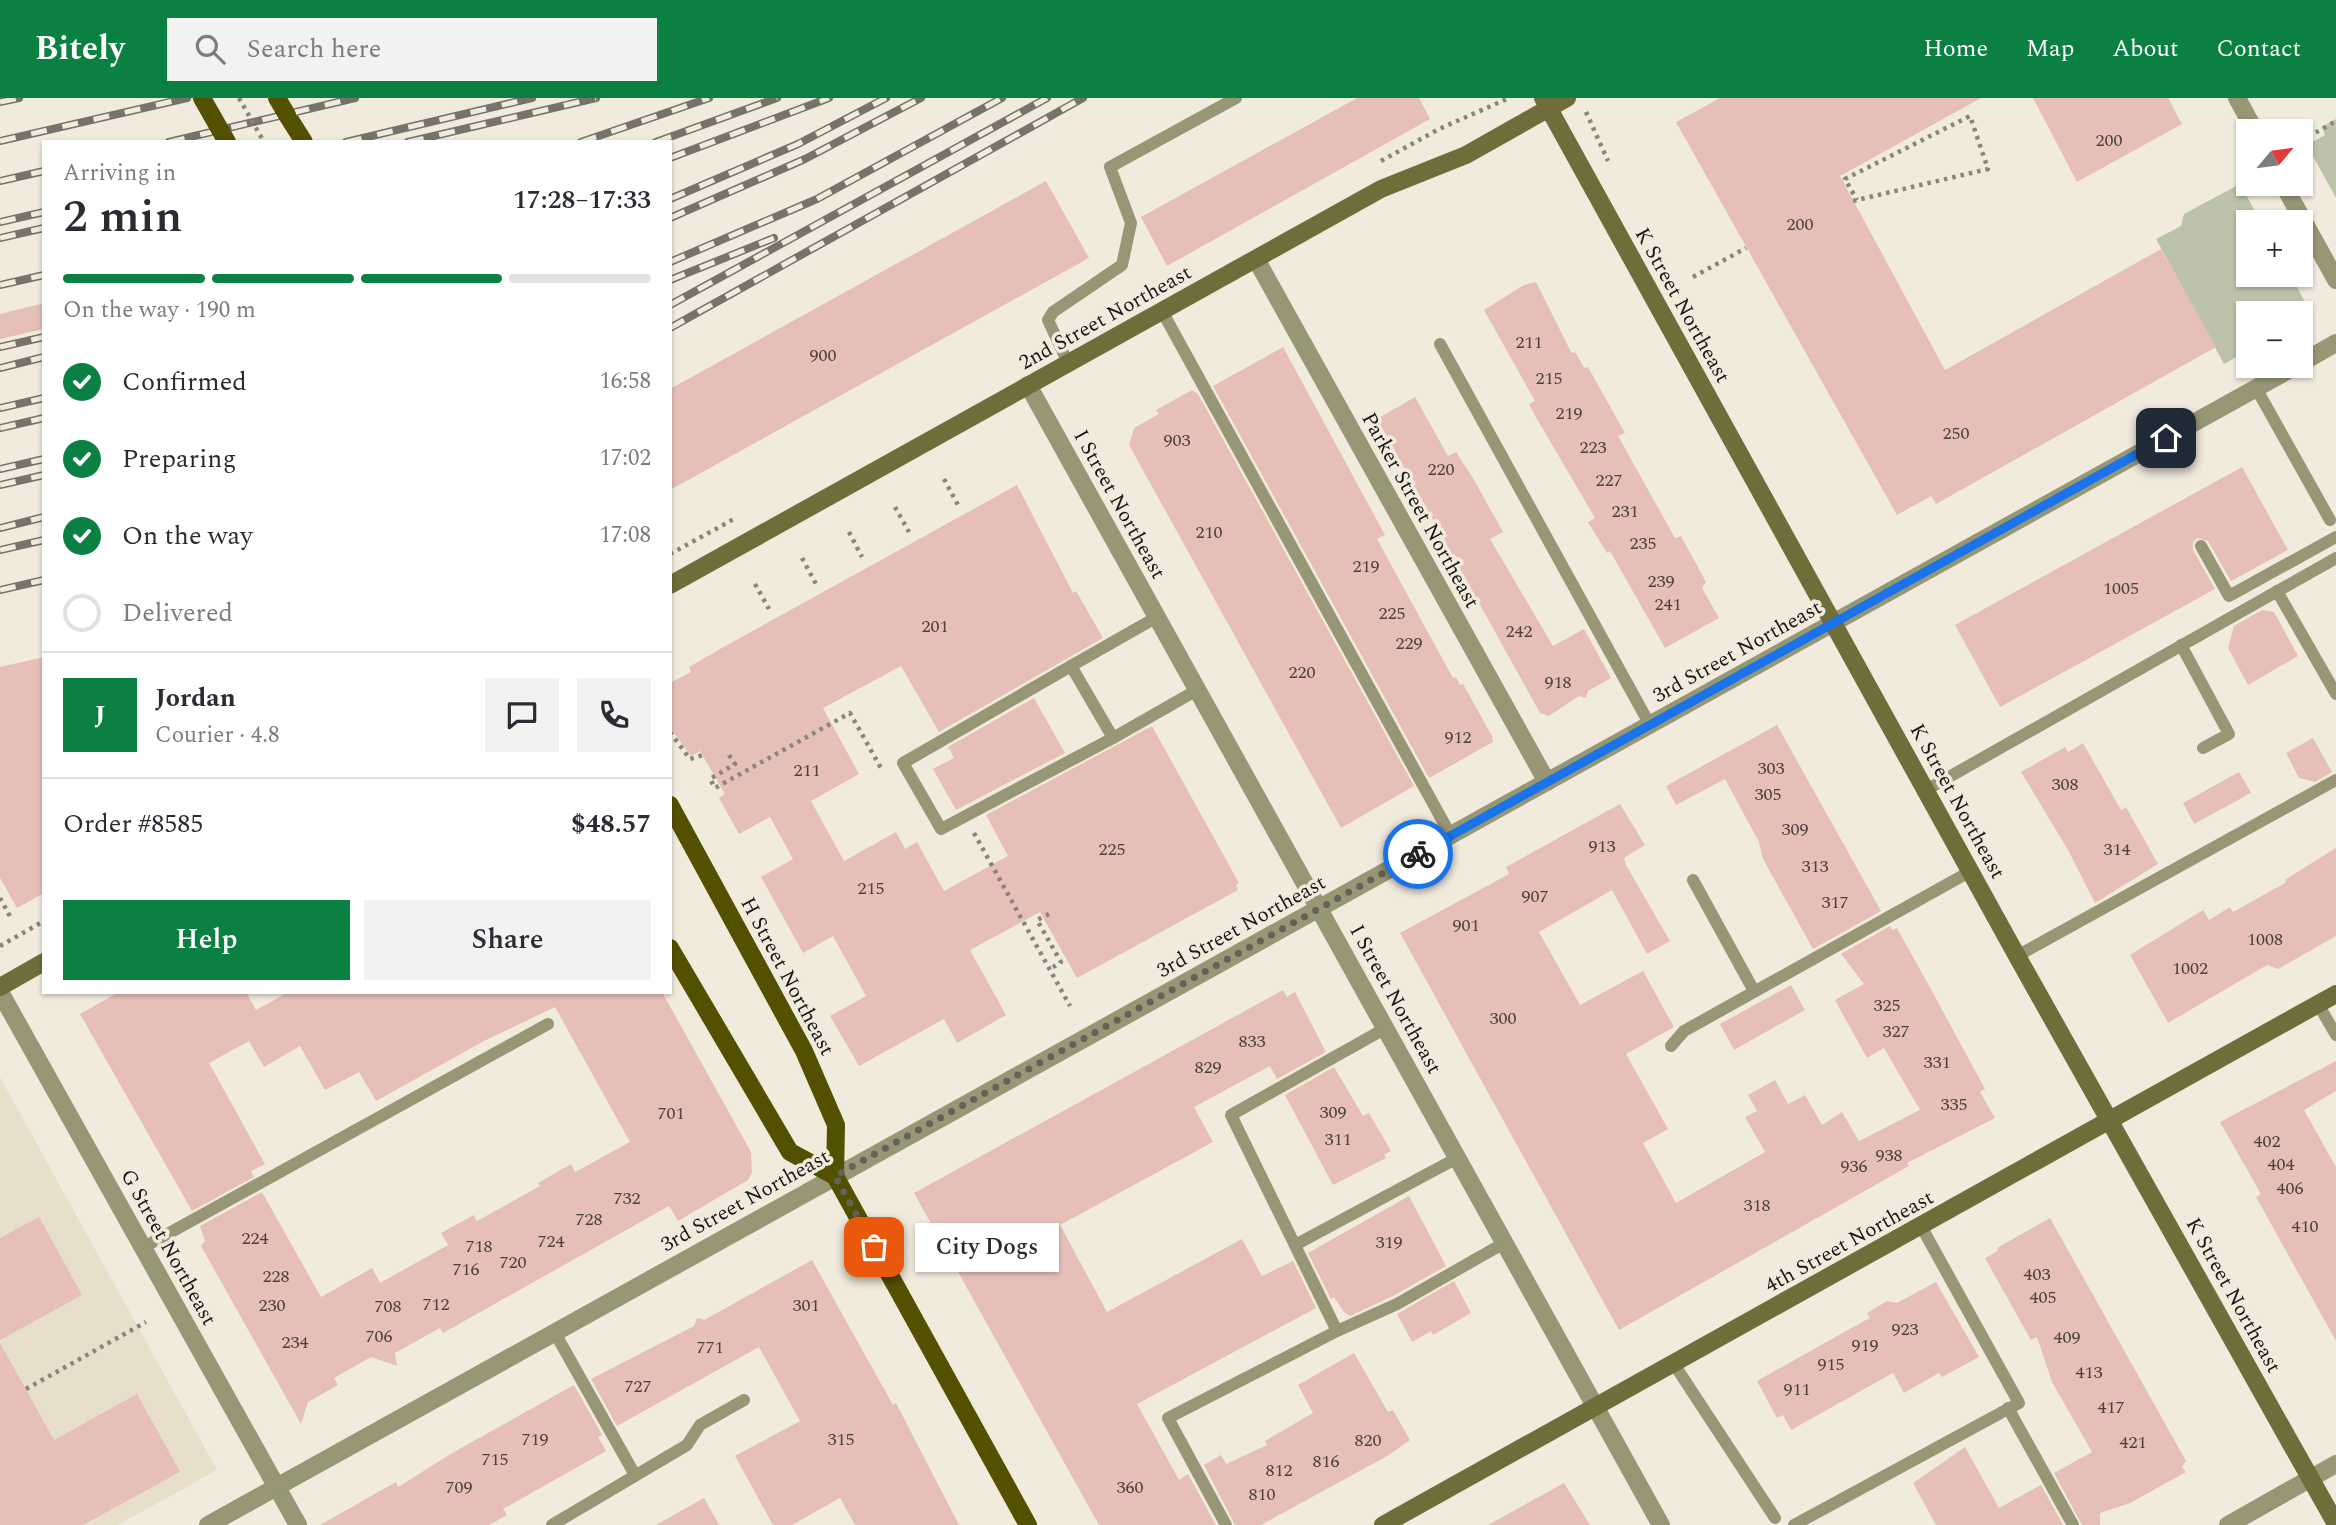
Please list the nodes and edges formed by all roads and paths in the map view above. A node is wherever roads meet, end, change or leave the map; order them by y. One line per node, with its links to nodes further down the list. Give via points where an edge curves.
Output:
1 (202, 98): 13 (main road, bridge)
2 (239, 98): 14 (path, bridge)
3 (277, 98): 15 (main road, bridge)
4 (1236, 98): 26 (lane, via 1110,166 1131,223 1122,265 1048,320)
5 (1509, 98): 11 (path)
6 (1567, 98): 8 (street, 2nd Street Northeast)
7 (2237, 98): 9 (street)
8 (1546, 103): 19 (street, 2nd Street Northeast, via 1446,165 1381,189); 47 (street, K Street Northeast)
9 (2248, 119)
10 (2336, 121): 12 (path)
11 (1438, 129)
12 (2314, 134)
13 (226, 140)
14 (263, 140)
15 (303, 140)
16 (2290, 196): 21 (street)
17 (1855, 200): 17 (path, via 1988,169 1970,116 1845,179)
18 (1746, 248): 20 (path)
19 (1256, 259): 22 (street, 2nd Street Northeast); 60 (street, Parker Street Northeast)
20 (1693, 277)
21 (2336, 280)
22 (1162, 311): 26 (street, 2nd Street Northeast); 64 (lane)
23 (2336, 343): 25 (street)
24 (1440, 344): 52 (lane)
25 (2313, 356)
26 (1068, 363): 28 (street, 2nd Street Northeast)
27 (2274, 378): 29 (street, 3rd Street Northeast)
28 (1028, 385): 41 (street, 2nd Street Northeast); 46 (street, I Street Northeast)
29 (2256, 388): 33 (lane); 47 (street, 3rd Street Northeast)
30 (944, 480): 31 (path)
31 (958, 505)
32 (895, 507): 35 (path)
33 (2330, 520)
34 (849, 532): 38 (path)
35 (909, 532)
36 (2336, 537): 37 (lane, via 2229,596)
37 (2201, 546)
38 (862, 557)
39 (802, 558): 43 (path)
40 (2336, 558): 44 (lane)
41 (672, 584)
42 (755, 584): 45 (path)
43 (816, 584)
44 (2277, 591): 48 (lane); 51 (lane)
45 (769, 609)
46 (1157, 617): 49 (lane); 50 (street, I Street Northeast)
47 (1834, 624): 52 (street, 3rd Street Northeast); 61 (street, K Street Northeast)
48 (2181, 645): 55 (lane, via 2230,734); 61 (lane)
49 (1072, 666): 54 (lane); 54 (lane, via 903,763 941,829)
50 (1197, 690): 54 (lane); 68 (street, I Street Northeast)
51 (2336, 694)
52 (1650, 725): 60 (street, 3rd Street Northeast)
53 (672, 735): 56 (path, via 690,759)
54 (1112, 738)
55 (2203, 748)
56 (703, 755)
57 (729, 755): 58 (path, via 734,764 710,779 715,788 850,713)
58 (886, 776)
59 (2336, 780): 74 (lane)
60 (1547, 782): 64 (street, 3rd Street Northeast)
61 (1926, 790): 65 (street, K Street Northeast)
62 (672, 809): 89 (main road, H Street Northeast, via 793,1028 836,1125)
63 (972, 830): 76 (path)
64 (1451, 836): 68 (street, 3rd Street Northeast)
65 (1971, 871): 74 (street, K Street Northeast); 78 (lane)
66 (1693, 880): 78 (lane)
67 (0, 898): 70 (path)
68 (1319, 909): 84 (street, I Street Northeast); 89 (street, 3rd Street Northeast)
69 (1049, 914): 76 (path, via 1037,920 1061,962)
70 (12, 920)
71 (42, 922): 72 (path)
72 (0, 946)
73 (672, 951): 89 (main road, via 790,1152)
74 (2017, 956): 87 (street, K Street Northeast)
75 (42, 963): 77 (street)
76 (1050, 969): 82 (path)
77 (0, 987)
78 (1754, 991): 86 (lane, via 1684,1031)
79 (0, 992): 93 (street, G Street Northeast)
80 (2336, 994): 81 (street, 4th Street Northeast)
81 (2318, 1004): 85 (lane); 87 (street, 4th Street Northeast)
82 (1070, 1006)
83 (548, 1024): 93 (lane)
84 (1385, 1028): 88 (street, I Street Northeast); 92 (lane, via 1231,1115)
85 (2336, 1035)
86 (1671, 1046)
87 (2110, 1121): 90 (street, 4th Street Northeast); 104 (street, K Street Northeast)
88 (1458, 1157): 91 (street, I Street Northeast); 92 (lane)
89 (835, 1176): 96 (street, 3rd Street Northeast); 111 (main road)
90 (1921, 1226): 97 (street, 4th Street Northeast); 101 (lane, via 2020,1403)
91 (1506, 1242): 95 (lane, via 1397,1304); 100 (street, I Street Northeast)
92 (1295, 1244): 95 (lane)
93 (144, 1247): 105 (street, G Street Northeast)
94 (146, 1322): 98 (path)
95 (1337, 1331): 112 (lane, via 1168,1418)
96 (555, 1333): 103 (lane); 105 (street, 3rd Street Northeast)
97 (1674, 1364): 100 (street, 4th Street Northeast); 106 (lane)
98 (26, 1389)
99 (744, 1400): 103 (lane, via 700,1425 687,1445)
100 (1597, 1407): 113 (street, 4th Street Northeast); 114 (street, I Street Northeast)
101 (2008, 1408): 115 (lane); 116 (lane)
102 (2336, 1464): 104 (street)
103 (635, 1475): 110 (lane)
104 (2311, 1478): 107 (street, K Street Northeast); 117 (street)
105 (277, 1487): 108 (street, 3rd Street Northeast); 109 (street, G Street Northeast)
106 (1774, 1518)
107 (2336, 1524)
108 (208, 1525)
109 (298, 1525)
110 (552, 1525)
111 (1028, 1525)
112 (1226, 1525)
113 (1383, 1525)
114 (1661, 1525)
115 (1794, 1525)
116 (2073, 1525)
117 (2228, 1525)

